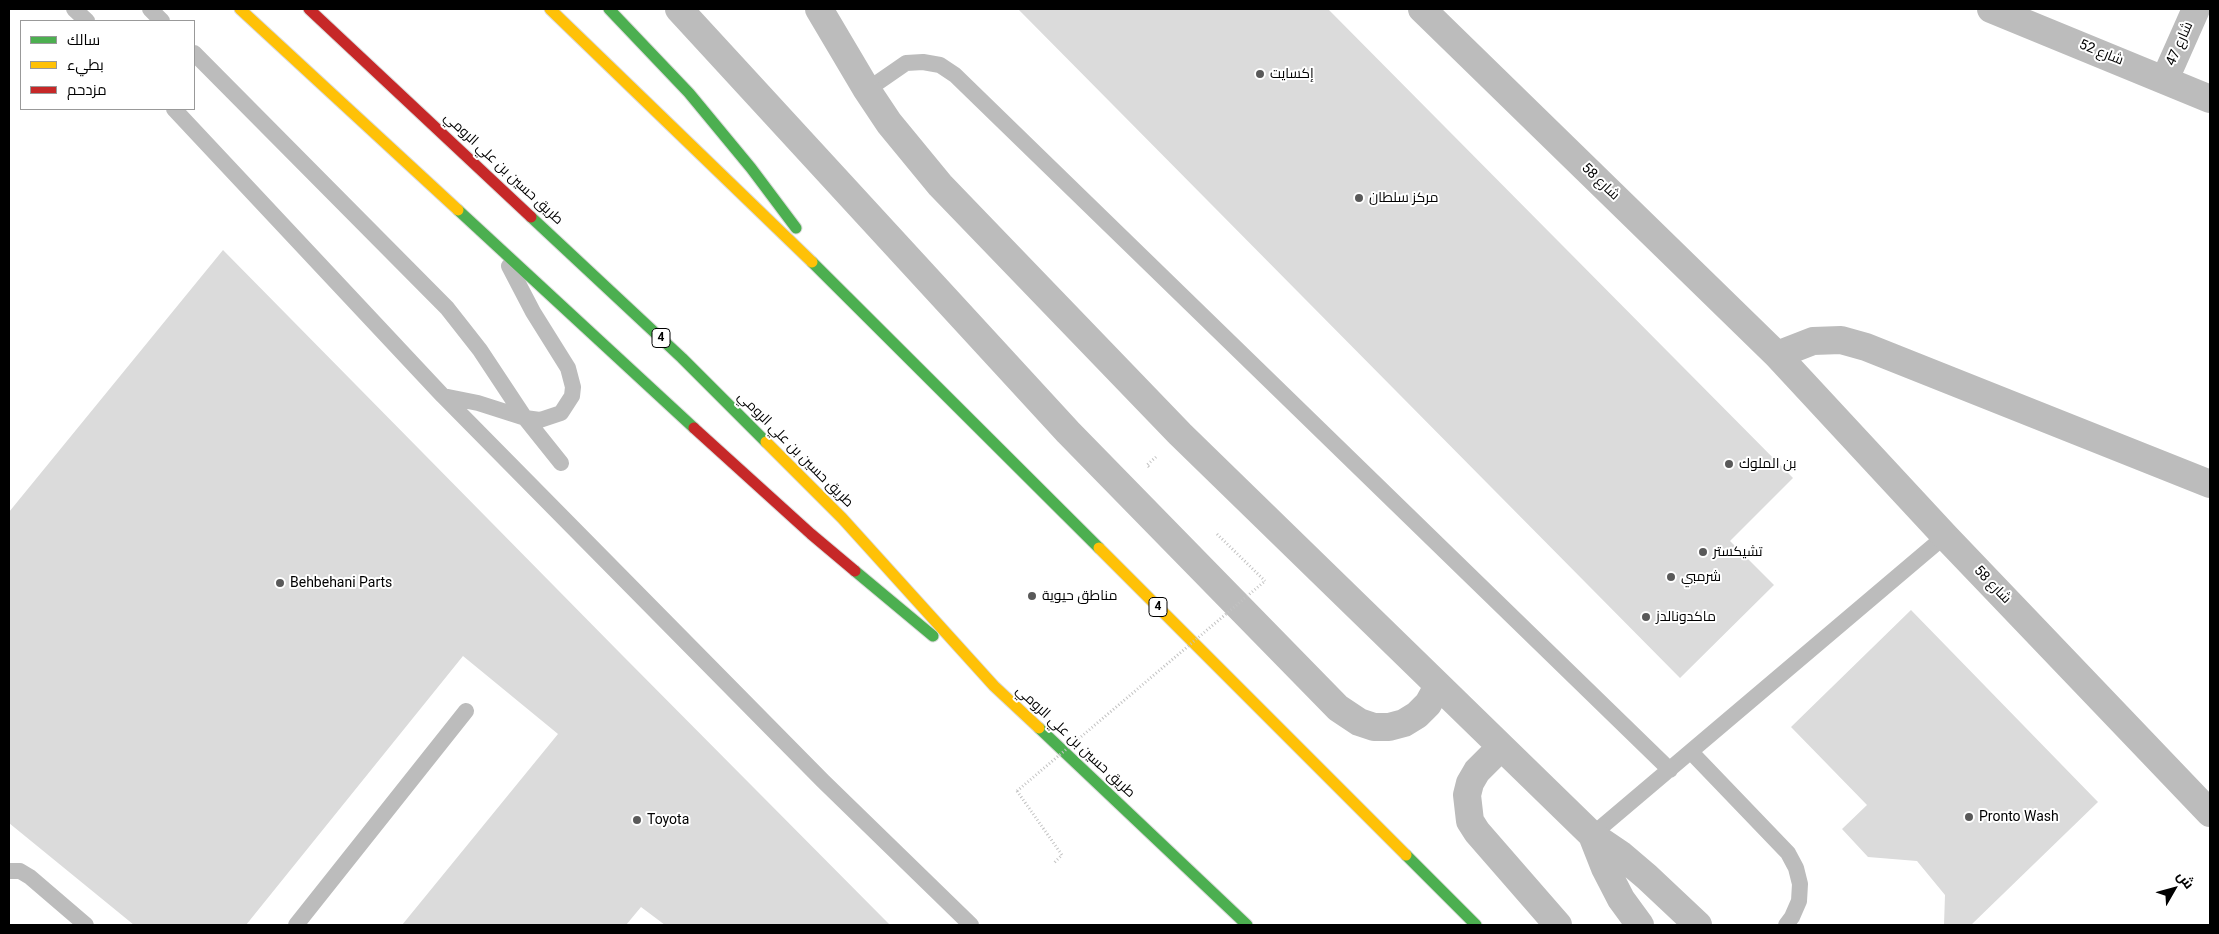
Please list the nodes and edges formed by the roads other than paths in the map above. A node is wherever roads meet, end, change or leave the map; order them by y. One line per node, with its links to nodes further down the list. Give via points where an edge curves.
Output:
1 (74, 9): 12 (lane)
2 (150, 9): 13 (lane)
3 (240, 9): 19 (highway)
4 (309, 9): 27 (highway, طريق حسين بن علي الرومي / 4, via 682,358 842,518)
5 (550, 9): 20 (highway, 4)
6 (609, 9): 20 (highway, via 689,93 752,168)
7 (679, 9): 28 (street, via 1068,432 1338,708 1359,722 1389,727 1418,715)
8 (820, 9): 16 (street)
9 (1422, 9): 21 (street, شارع 58)
10 (1991, 9): 15 (street, شارع 52)
11 (2196, 9): 15 (street, شارع 47)
12 (86, 20)
13 (161, 20)
14 (195, 54): 23 (lane, via 442,302 480,350)
15 (2165, 79): 17 (street, شارع 52)
16 (867, 90): 28 (street, via 914,155 954,200 1180,434); 32 (lane, via 906,63 940,66 954,75)
17 (2210, 99)
18 (175, 110): 22 (lane)
19 (502, 250): 23 (lane, via 529,305 568,368 573,387 572,396 561,413 547,419); 27 (highway, via 811,534)
20 (839, 288): 40 (highway, 4)
21 (1777, 355): 25 (street, via 1813,341 1841,340 1866,347); 26 (street, شارع 58)
22 (443, 396): 23 (lane); 38 (lane, via 823,781)
23 (525, 418): 24 (lane)
24 (562, 463)
25 (2210, 484)
26 (1945, 536): 31 (lane); 33 (street, شارع 58)
27 (994, 686): 39 (highway, طريق حسين بن علي الرومي / 4)
28 (1438, 686): 30 (street)
29 (466, 711): 37 (lane)
30 (1501, 747): 34 (street); 41 (street, via 1470,783 1467,802 1470,821 1476,832)
31 (1691, 752): 32 (lane); 44 (lane, via 1788,853 1800,884 1799,901)
32 (1670, 770): 34 (lane)
33 (2210, 813)
34 (1592, 835): 42 (street, via 1621,899); 43 (street, via 1620,854)
35 (9, 870): 36 (lane, via 20,871 30,877)
36 (86, 925)
37 (296, 925)
38 (971, 925)
39 (1247, 925)
40 (1476, 925)
41 (1558, 925)
42 (1640, 925)
43 (1698, 925)
44 (1786, 925)

